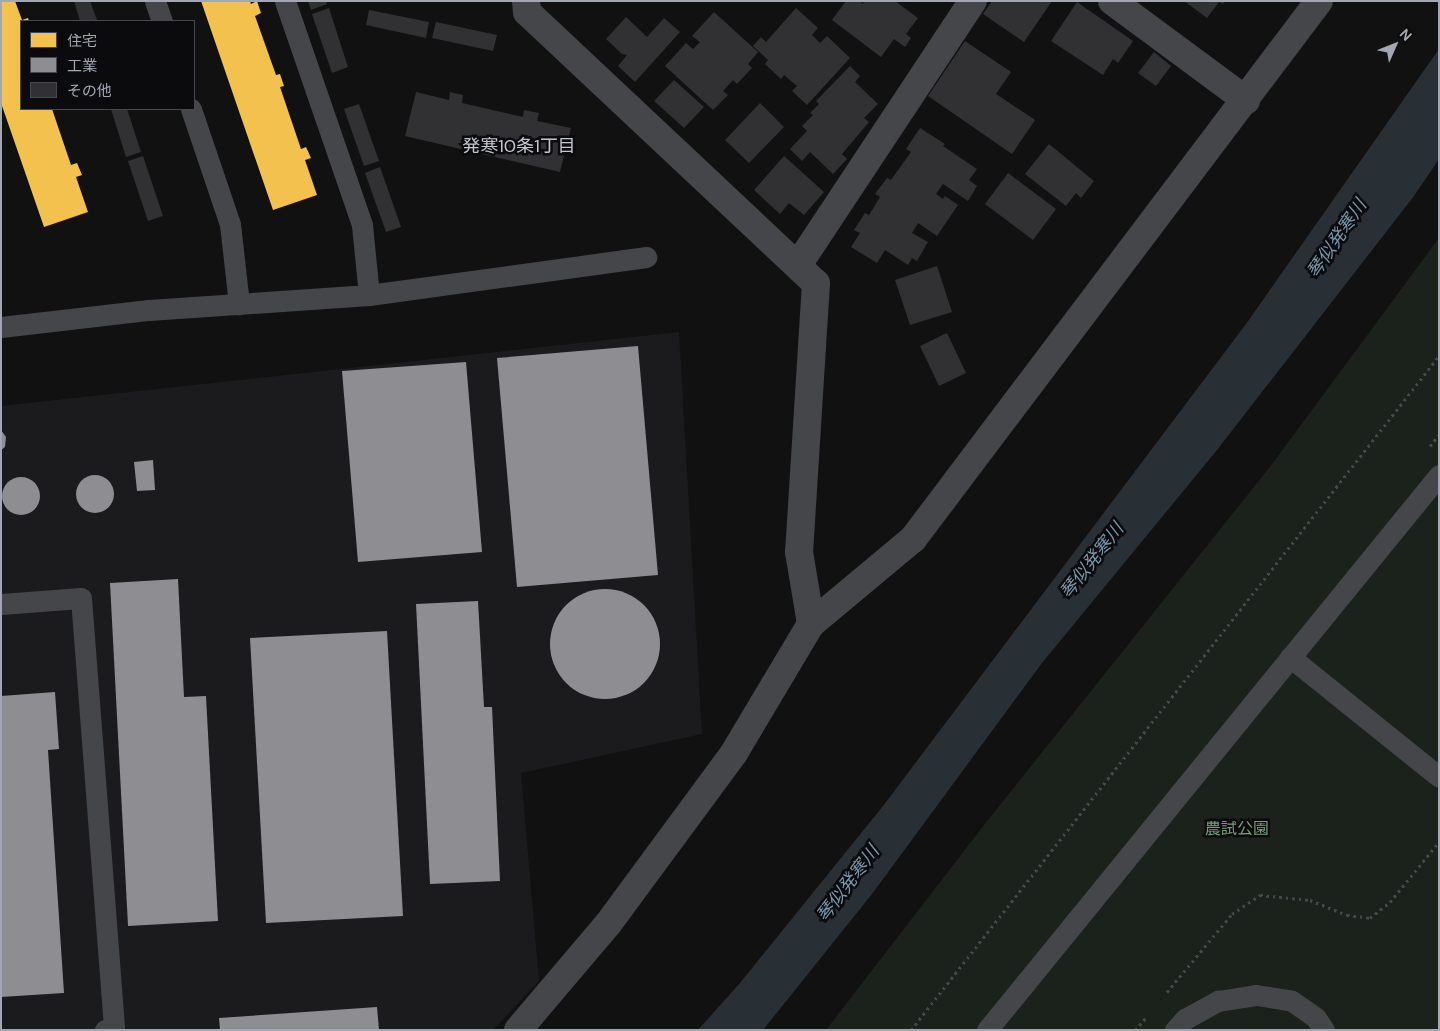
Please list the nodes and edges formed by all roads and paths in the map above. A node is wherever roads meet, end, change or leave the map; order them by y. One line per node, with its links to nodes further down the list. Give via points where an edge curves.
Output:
1 (155, 1): 7 (lane)
2 (286, 1): 12 (lane, via 362,225)
3 (526, 1): 11 (street, via 526,12)
4 (973, 1): 11 (street)
5 (1112, 1): 8 (street)
6 (1318, 1): 8 (street)
7 (162, 20)
8 (1246, 100): 18 (street, via 913,539)
9 (191, 110): 13 (lane, via 230,224)
10 (646, 256): 12 (lane)
11 (798, 265): 18 (street, via 816,283 799,552)
12 (369, 295): 13 (lane)
13 (239, 304): 14 (lane, via 149,310)
14 (1, 327)
15 (1439, 356): 26 (path)
16 (1439, 475): 19 (lane)
17 (1, 604): 24 (lane, via 81,598 114,1029)
18 (810, 624): 25 (street, via 734,753 608,924)
19 (1290, 657): 20 (lane); 27 (lane)
20 (1439, 777)
21 (1439, 842): 22 (path, via 1390,902 1370,918 1347,915 1310,900 1260,895 1232,914)
22 (1166, 994)
23 (1153, 1008): 28 (path)
24 (105, 1030)
25 (518, 1030)
26 (911, 1030)
27 (987, 1030)
28 (1135, 1030)
29 (1175, 1030): 30 (lane, via 1185,1019 1218,1001 1256,995 1292,1001 1316,1018)
30 (1324, 1030)

